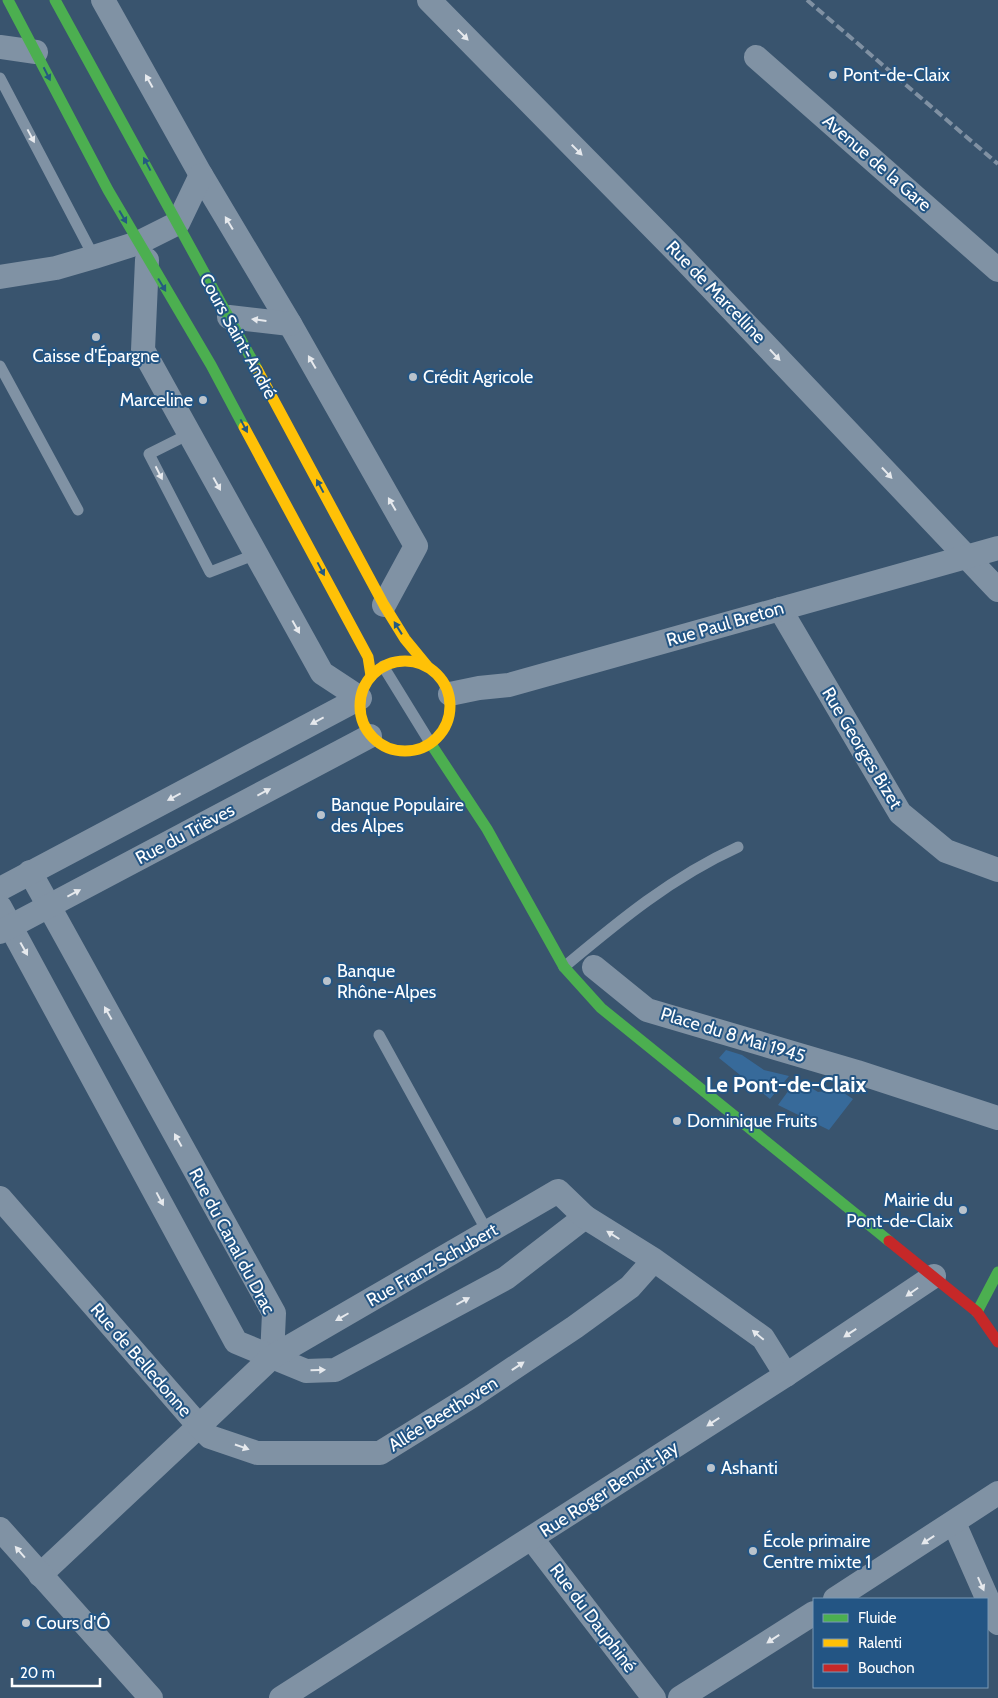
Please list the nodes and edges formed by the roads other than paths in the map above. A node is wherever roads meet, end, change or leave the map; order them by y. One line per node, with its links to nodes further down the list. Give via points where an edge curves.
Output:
1 (8, 0): 6 (main road)
2 (55, 0): 10 (main road, Cours Saint-André, one-way to 2)
3 (103, 0): 9 (street, one-way to 3)
4 (429, 0): 22 (street, Rue de Marcelline, one-way to 22, via 682,257)
5 (0, 47): 6 (street)
6 (36, 52): 11 (main road, one-way to 11)
7 (756, 57): 13 (street, Avenue de la Gare)
8 (0, 78): 12 (lane, one-way to 12)
9 (201, 175): 10 (street); 16 (street, one-way to 9)
10 (178, 223): 11 (street); 15 (main road, Cours Saint-André)
11 (143, 251): 12 (street); 18 (street, via 143,350); 28 (main road, one-way to 28, via 225,390 368,657)
12 (94, 257): 14 (street, via 56,268)
13 (998, 270)
14 (0, 277)
15 (229, 317): 16 (street, one-way to 15); 24 (main road, Cours Saint-André, one-way to 15)
16 (290, 324): 24 (street, one-way to 16, via 416,546)
17 (0, 366): 19 (lane)
18 (189, 434): 21 (street, one-way to 21); 21 (lane, one-way to 21, via 149,454 210,572)
19 (78, 510)
20 (998, 548): 22 (street, Rue Paul Breton)
21 (256, 554): 30 (street, one-way to 30, via 322,673)
22 (966, 557): 23 (street, Rue de Marcelline); 25 (street, Rue Paul Breton)
23 (998, 590)
24 (384, 605): 27 (main road, Cours Saint-André, one-way to 24, via 405,640)
25 (780, 609): 29 (street, Rue Paul Breton, via 509,685); 34 (street, Rue Georges Bizet, via 900,813 946,852)
26 (384, 666): 27 (main road, via 398,661 414,661); 28 (main road); 32 (lane)
27 (428, 667): 29 (main road, Cours Saint-André, via 442,678)
28 (371, 676): 30 (main road)
29 (450, 694): 32 (main road, via 448,722 442,734)
30 (360, 698): 31 (main road, via 363,724); 35 (street, one-way to 35)
31 (370, 736): 32 (main road, via 383,747 399,752 416,751); 37 (street, Rue du Trièves, one-way to 31)
32 (431, 744): 39 (main road, via 488,829)
33 (738, 847): 39 (lane, via 701,864 619,920)
34 (998, 870)
35 (30, 872): 36 (street); 37 (street, Rue du Canal du Drac)
36 (0, 889)
37 (49, 906): 38 (street, Rue du Trièves); 51 (street, Rue du Canal du Drac, one-way to 37, via 274,1313)
38 (4, 921): 51 (street, one-way to 51, via 236,1342)
39 (564, 967): 48 (main road, via 601,1008)
40 (594, 967): 42 (street, Place du 8 Mai 1945, via 648,1010)
41 (379, 1034): 45 (lane)
42 (998, 1118)
43 (0, 1198): 53 (street, Rue de Belledonne)
44 (585, 1217): 45 (street, Rue Franz Schubert, via 558,1191); 46 (street, Rue Franz Schubert, one-way to 44); 51 (street, one-way to 44, via 306,1371 335,1370 506,1278)
45 (488, 1233): 51 (street, Rue Franz Schubert, one-way to 51)
46 (654, 1260): 52 (street, Rue Franz Schubert, one-way to 46, via 763,1338); 53 (street, Allée Beethoven, one-way to 46, via 210,1437 257,1453 380,1453 575,1327 630,1287)
47 (998, 1272): 49 (main road)
48 (934, 1276): 49 (main road); 52 (street, Rue Roger Benoit-Jay, one-way to 52)
49 (977, 1312): 50 (main road)
50 (998, 1342)
51 (272, 1357): 53 (street, Rue Franz Schubert)
52 (786, 1375): 57 (street, Rue Roger Benoit-Jay, one-way to 57)
53 (199, 1426): 58 (street, Rue de Belledonne)
54 (998, 1493): 55 (street)
55 (954, 1523): 59 (street, one-way to 59); 60 (street, one-way to 60)
56 (0, 1529): 58 (street, one-way to 56)
57 (532, 1539): 65 (street, Rue Roger Benoit-Jay); 66 (street, Rue du Dauphiné)
58 (40, 1575): 64 (street)
59 (837, 1598)
60 (987, 1598)
61 (988, 1600): 63 (street, one-way to 63)
62 (813, 1613): 67 (street, one-way to 67)
63 (998, 1623)
64 (151, 1698)
65 (281, 1698)
66 (654, 1698)
67 (680, 1698)

